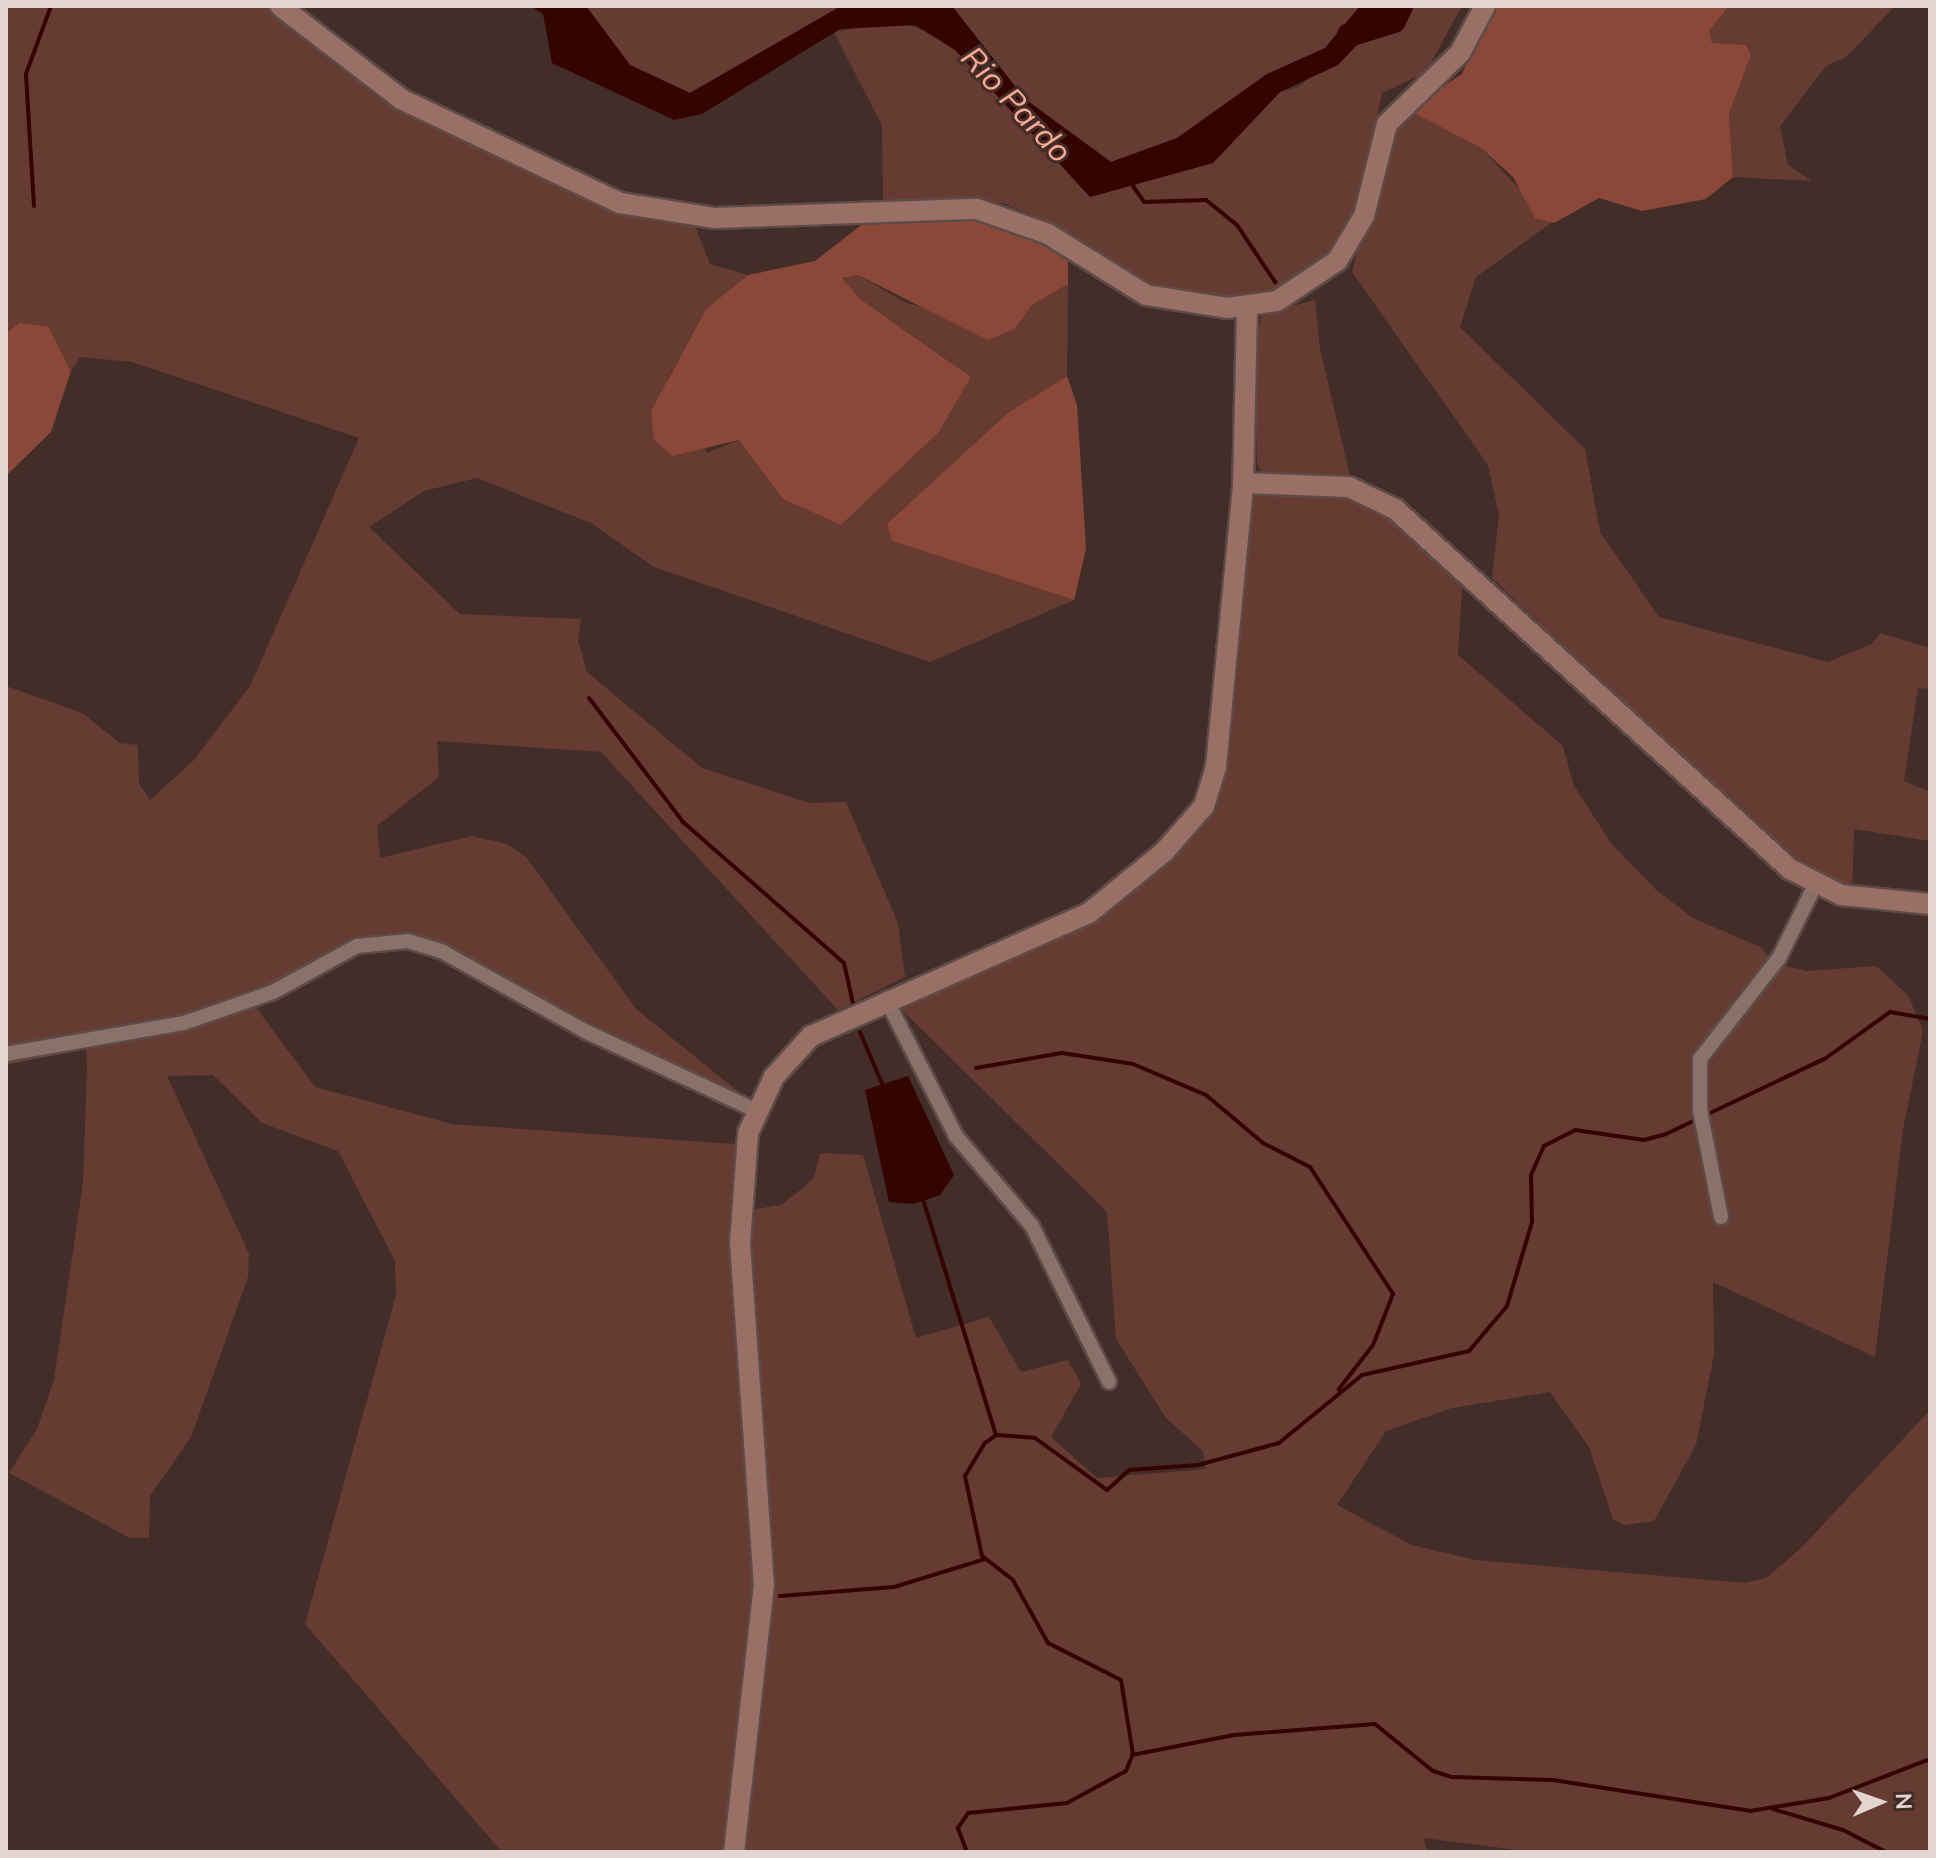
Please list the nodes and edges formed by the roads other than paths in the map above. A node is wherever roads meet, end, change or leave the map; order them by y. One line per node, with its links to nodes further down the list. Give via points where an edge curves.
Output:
1 (280, 6): 3 (main road, via 401,99 620,203 715,218 977,209 1048,234 1146,295)
2 (1485, 6): 3 (main road, via 1460,53 1387,124 1364,216 1345,250 1290,295)
3 (1247, 307): 4 (main road)
4 (1243, 483): 5 (main road, via 1349,487 1407,517 1760,844); 7 (main road, via 1216,767 1204,806 1164,852 1089,913)
5 (1815, 885): 6 (main road, via 1855,898); 10 (street, via 1779,958 1704,1051 1700,1110)
6 (1930, 904)
7 (886, 999): 9 (main road, via 799,1046); 11 (street, via 956,1136 1032,1226)
8 (6, 1054): 9 (street, via 184,1023 273,992 357,946 408,941 443,952 587,1032)
9 (757, 1111): 12 (main road, via 748,1133 740,1243 764,1586)
10 (1721, 1217)
11 (1109, 1382)
12 (734, 1852)

